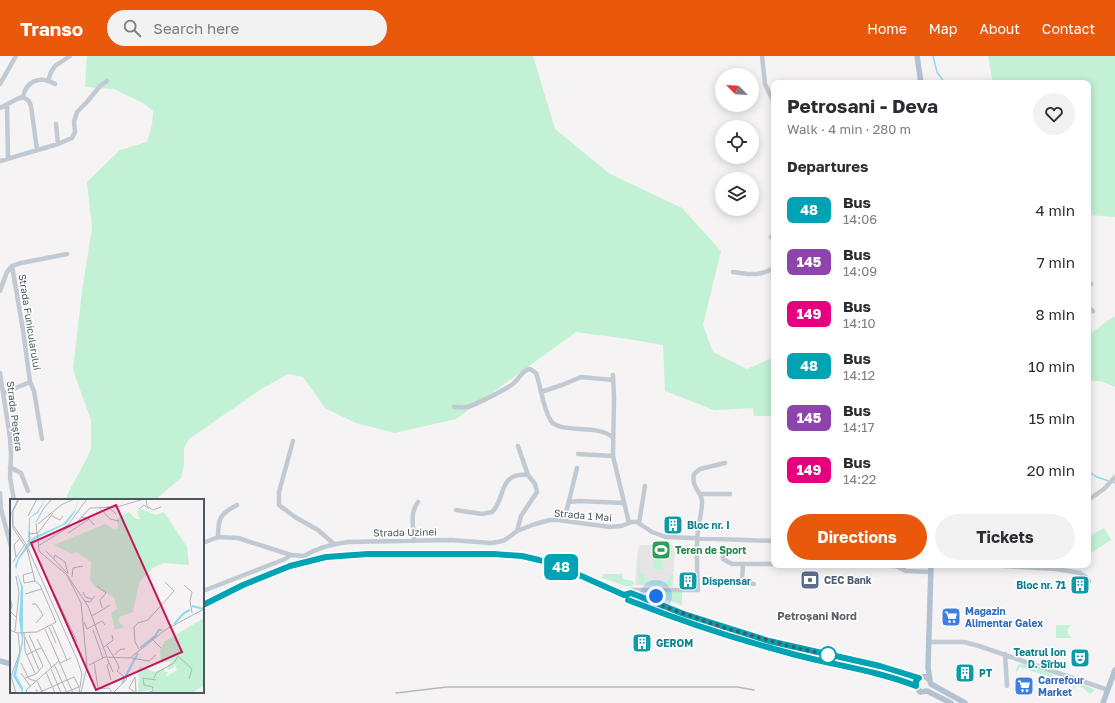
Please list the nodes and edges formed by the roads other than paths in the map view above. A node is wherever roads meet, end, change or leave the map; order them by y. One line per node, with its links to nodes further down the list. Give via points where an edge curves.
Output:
1 (16, 56): 8 (street)
2 (70, 56): 6 (street, via 55,66)
3 (917, 56): 5 (main road)
4 (763, 57): 11 (street, via 765,84)
5 (921, 80)
6 (48, 81): 9 (street); 10 (street, via 36,80 29,83)
7 (107, 81): 15 (street, via 80,107 74,122 75,132 72,138)
8 (0, 84)
9 (55, 84)
10 (23, 97): 12 (street); 16 (street, via 30,101)
11 (771, 97)
12 (7, 105): 13 (street); 17 (street)
13 (0, 108)
14 (56, 124): 15 (street)
15 (58, 144): 16 (street)
16 (37, 150): 17 (street)
17 (8, 158): 18 (street)
18 (0, 161)
19 (67, 254): 20 (street)
20 (12, 266): 23 (street); 25 (street, Strada Funicularului)
21 (771, 270): 22 (street, via 762,274)
22 (732, 272)
23 (0, 291)
24 (0, 373): 27 (street, Strada Peștera)
25 (30, 382): 27 (street, Strada Funicularului); 30 (street, Strada Funicularului, via 34,391)
26 (541, 392): 28 (street, via 536,373 527,369 508,388 471,406); 29 (street, via 549,418 554,424 605,432); 29 (street, via 581,377 613,378)
27 (4, 393): 36 (street, Strada Peștera, via 10,438)
28 (454, 407)
29 (612, 437): 34 (street)
30 (42, 439)
31 (293, 441): 62 (street, via 279,492 279,505 318,530)
32 (518, 446): 38 (street)
33 (578, 454): 34 (street)
34 (613, 456): 49 (street)
35 (726, 463): 43 (street, via 700,469 694,474 695,488)
36 (10, 467): 41 (street, via 21,473); 46 (street)
37 (576, 468): 48 (street)
38 (528, 475): 51 (street, via 518,475 506,482 492,512 482,514); 55 (street, via 537,492)
39 (1114, 478): 45 (street)
40 (644, 486): 54 (street)
41 (28, 491)
42 (0, 492): 61 (street, via 1,509)
43 (700, 494): 44 (street); 57 (street, via 702,501)
44 (730, 494)
45 (1091, 498)
46 (14, 499)
47 (418, 502): 58 (street, via 413,514)
48 (569, 502): 49 (street); 52 (street)
49 (624, 503): 53 (street)
50 (236, 505): 56 (street, via 225,512 219,521)
51 (456, 510)
52 (564, 521): 53 (street, Strada 1 Mai, via 610,527); 55 (street, Strada 1 Mai, via 544,521)
53 (629, 523): 54 (street, Strada 1 Mai)
54 (639, 523): 57 (street, via 661,536)
55 (514, 532): 58 (street, Strada Uzinei, via 504,540 491,543)
56 (218, 537): 60 (street); 63 (street, via 238,538)
57 (698, 538): 59 (street); 74 (street, via 698,590)
58 (414, 541): 62 (street, Strada Uzinei)
59 (771, 541)
60 (204, 543)
61 (10, 544)
62 (334, 544): 65 (street, Strada Uzinei, via 318,548)
63 (291, 555): 65 (street); 75 (street)
64 (723, 555): 66 (street, via 723,559 732,564)
65 (305, 559): 76 (main road, via 356,554 512,555 548,562); 78 (main road)
66 (743, 564): 67 (street); 73 (street, via 742,582)
67 (771, 564)
68 (900, 568): 71 (street, via 906,571)
69 (931, 568): 71 (main road)
70 (1062, 568): 72 (street, via 1080,573)
71 (930, 572): 79 (main road)
72 (1089, 581)
73 (754, 584)
74 (659, 590): 76 (street, via 632,590); 77 (street)
75 (204, 591)
76 (624, 595): 77 (main road, via 631,593); 82 (main road, via 628,600 667,615)
77 (657, 604): 80 (main road, via 725,628)
78 (204, 605)
79 (929, 642): 81 (street, via 964,642); 85 (main road)
80 (800, 649): 82 (main road); 87 (main road, via 880,666)
81 (1004, 654): 90 (street); 91 (street)
82 (799, 656): 89 (main road, via 878,674)
83 (0, 661): 84 (main road)
84 (10, 664)
85 (928, 668): 87 (main road); 88 (main road)
86 (1115, 670): 91 (main road)
87 (921, 678): 88 (main road); 89 (main road, via 916,681)
88 (930, 682): 92 (main road, via 931,687); 94 (main road)
89 (916, 686): 92 (main road, via 920,692)
90 (1007, 686)
91 (1108, 690): 95 (main road)
92 (928, 691): 93 (main road)
93 (951, 703)
94 (965, 703)
95 (1103, 703)

